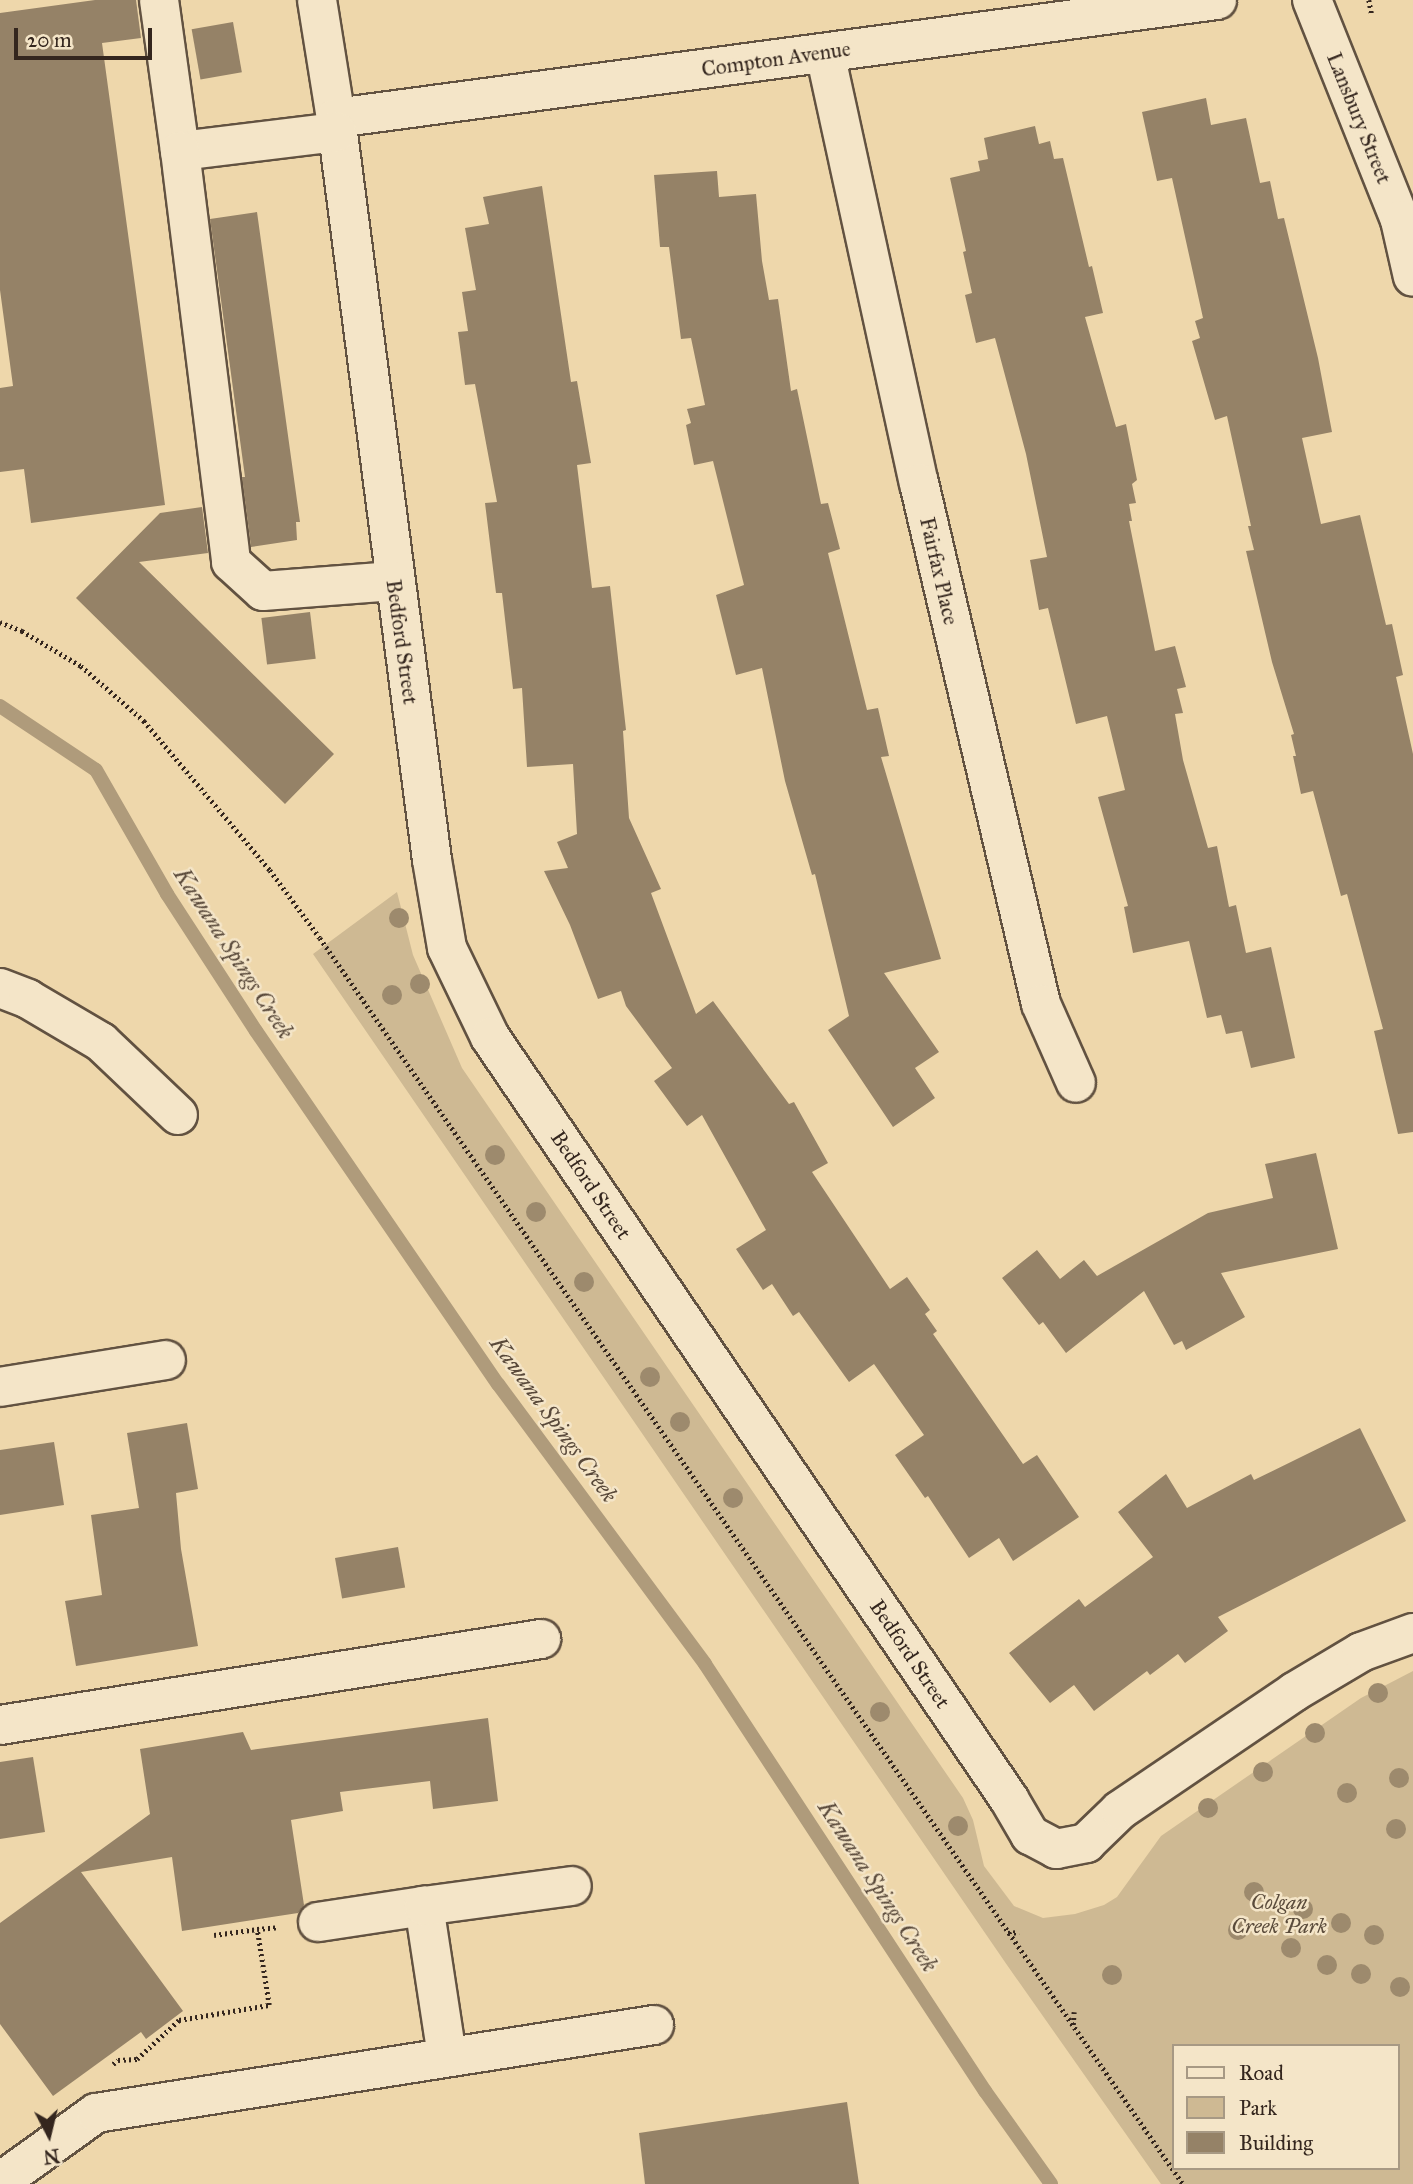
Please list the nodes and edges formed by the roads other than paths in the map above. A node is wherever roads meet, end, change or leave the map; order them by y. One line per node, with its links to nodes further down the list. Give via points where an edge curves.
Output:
1 (159, 0): 7 (street)
2 (317, 0): 6 (street, Bedford Street)
3 (1217, 0): 5 (street, Compton Avenue)
4 (1312, 0): 8 (street, Lansbury Street, via 1400,220)
5 (825, 52): 6 (street, Compton Avenue); 11 (street, Fairfax Place, via 919,483 1041,1004)
6 (337, 125): 7 (street, Compton Avenue); 9 (street, Bedford Street)
7 (180, 151): 9 (street, via 231,562 263,591)
8 (1413, 277)
9 (394, 581): 15 (street, Bedford Street, via 447,948 490,1037 1030,1835 1056,1849 1086,1843 1120,1810 1294,1692 1361,1652)
10 (0, 988): 12 (street, via 28,999 101,1042)
11 (1076, 1083)
12 (178, 1115)
13 (166, 1360): 14 (street)
14 (0, 1387)
15 (1413, 1633)
16 (541, 1639): 17 (street)
17 (0, 1725)
18 (572, 1886): 19 (street)
19 (424, 1906): 20 (street); 22 (street)
20 (318, 1922)
21 (654, 2025): 22 (street)
22 (447, 2056): 23 (street, via 96,2113)
23 (0, 2182)

